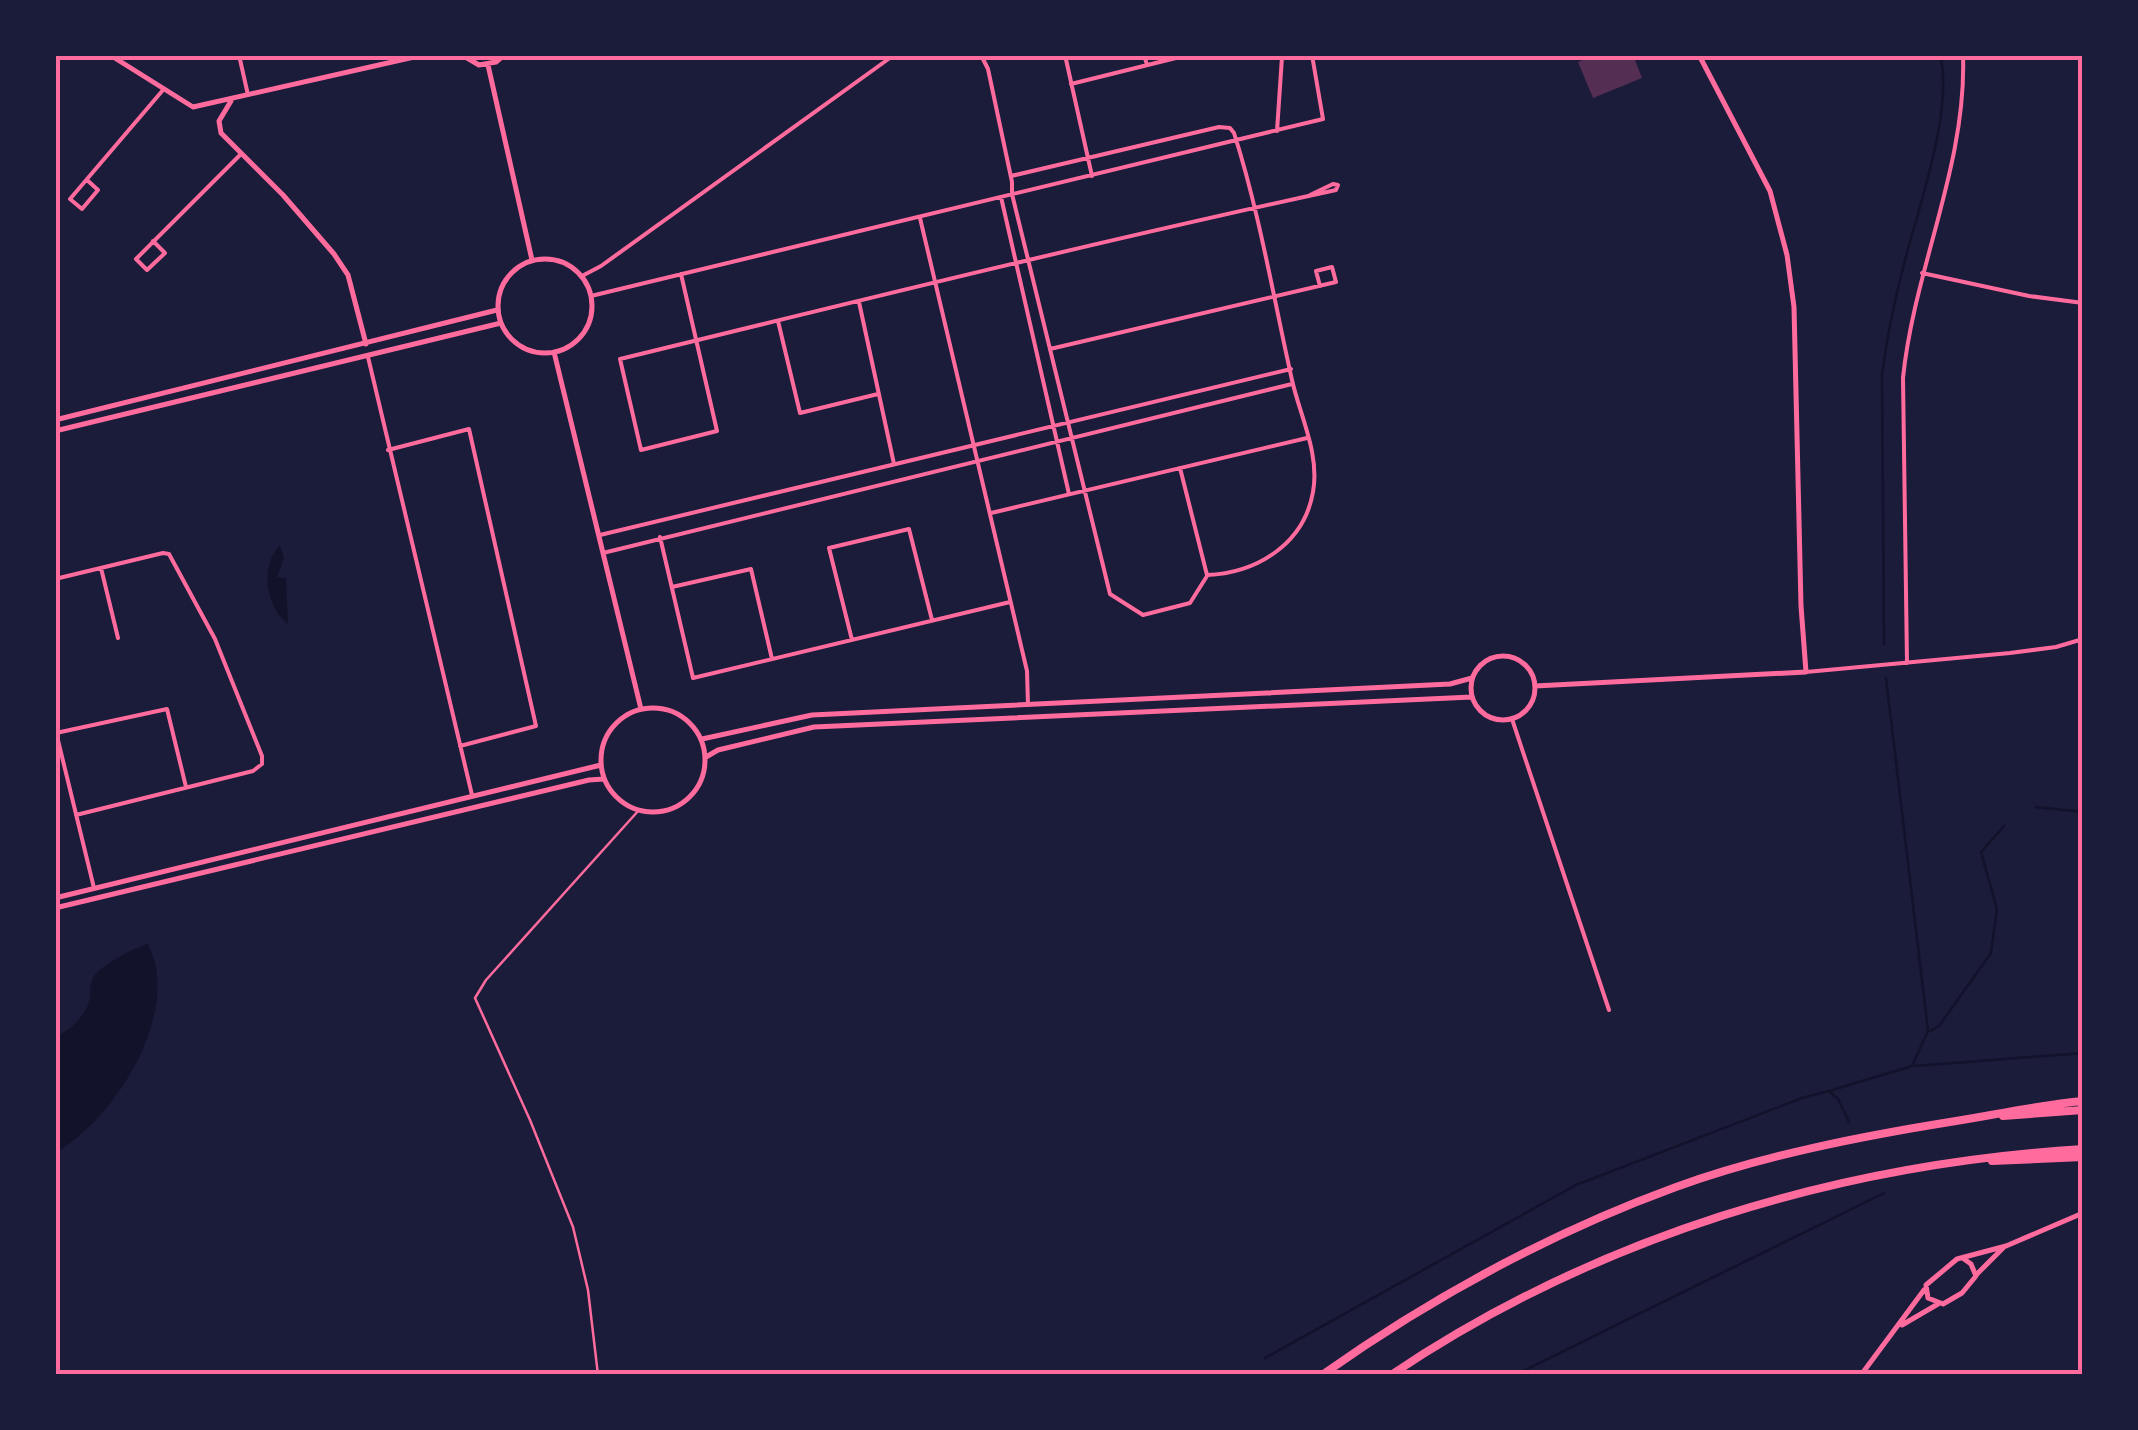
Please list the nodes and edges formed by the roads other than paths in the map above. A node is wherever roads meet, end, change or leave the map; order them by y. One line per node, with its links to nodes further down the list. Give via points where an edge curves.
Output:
1 (110, 55): 20 (street)
2 (239, 55): 21 (street)
3 (423, 55): 15 (street)
4 (462, 55): 17 (street)
5 (504, 55): 17 (street)
6 (894, 55): 41 (street)
7 (981, 55): 27 (street)
8 (1064, 55): 19 (street)
9 (1144, 55): 18 (street)
10 (1188, 55): 18 (street)
11 (1292, 55): 16 (street)
12 (1312, 55): 23 (street, via 1323,119)
13 (1699, 55): 88 (street, via 1770,190 1787,255)
14 (1963, 55): 40 (street, via 1958,137)
15 (409, 56): 21 (street)
16 (1281, 56): 23 (street)
17 (488, 65): 36 (street)
18 (1146, 65): 19 (street)
19 (1071, 84): 26 (street)
20 (163, 90): 22 (street, via 199,107); 29 (street)
21 (248, 96): 22 (street)
22 (233, 99): 25 (street, via 218,126)
23 (1278, 131): 24 (street)
24 (1236, 141): 26 (street, via 1222,126); 28 (street); 33 (street)
25 (241, 154): 35 (street); 52 (street, via 348,274)
26 (1088, 158): 27 (street); 28 (street)
27 (1011, 176): 30 (street)
28 (1092, 176): 30 (street)
29 (87, 180): 29 (street, via 70,199 82,209 98,190)
30 (1012, 194): 32 (street); 37 (street)
31 (1310, 195): 33 (street)
32 (1001, 197): 34 (street); 38 (street)
33 (1252, 208): 37 (street); 45 (street)
34 (920, 218): 39 (street); 42 (street)
35 (153, 241): 35 (street, via 136,259 146,270 165,254)
36 (532, 260): 41 (street, via 560,261); 48 (street, via 506,279)
37 (1028, 262): 38 (street); 53 (street)
38 (1016, 264): 42 (street); 61 (street)
39 (681, 274): 44 (street); 51 (street)
40 (1922, 274): 47 (street); 87 (street, via 1903,378)
41 (582, 276): 44 (street)
42 (934, 282): 46 (street); 66 (street)
43 (1320, 286): 43 (street, via 1336,282 1332,267 1316,271); 45 (street)
44 (591, 296): 54 (street, via 580,338)
45 (1273, 297): 53 (street); 56 (street)
46 (858, 302): 49 (street); 58 (street)
47 (2083, 302)
48 (498, 310): 50 (street); 52 (street)
49 (778, 321): 51 (street); 58 (street, via 800,412)
50 (501, 323): 54 (street, via 522,347); 55 (street)
51 (696, 341): 51 (street, via 620,359 641,450 717,431)
52 (366, 344): 59 (street)
53 (1050, 350): 60 (street)
54 (554, 352): 74 (street)
55 (368, 355): 62 (street); 67 (street)
56 (1290, 369): 57 (street); 60 (street)
57 (1292, 384): 63 (street); 64 (street)
58 (878, 394): 69 (street)
59 (55, 420)
60 (1067, 423): 61 (street); 63 (street)
61 (1054, 426): 65 (street); 66 (street)
62 (55, 431)
63 (1070, 438): 65 (street); 71 (street)
64 (1308, 438): 70 (street); 78 (street, via 1313,495 1300,528 1274,556)
65 (1057, 442): 68 (street); 72 (street)
66 (973, 444): 68 (street); 69 (street)
67 (388, 450): 97 (street); 97 (street, via 469,429 536,726)
68 (977, 461): 73 (street); 75 (street)
69 (894, 464): 74 (street)
70 (1180, 468): 71 (street); 78 (street)
71 (1084, 492): 72 (street); 78 (street, via 1110,594 1143,616 1190,603)
72 (1069, 495): 73 (street)
73 (991, 513): 81 (street)
74 (599, 535): 76 (street)
75 (660, 537): 76 (street); 80 (street)
76 (603, 553): 93 (street)
77 (101, 568): 79 (street); 83 (street); 101 (street, via 163,553 174,558 262,756 253,771)
78 (1208, 575)
79 (55, 579)
80 (672, 587): 86 (street, via 751,569); 86 (street, via 693,678)
81 (1011, 601): 82 (street); 92 (street)
82 (932, 620): 84 (street); 84 (street, via 908,529 828,548)
83 (118, 638)
84 (852, 640): 86 (street)
85 (2083, 640): 87 (street)
86 (772, 658)
87 (1906, 663): 88 (street)
88 (1806, 672): 90 (street)
89 (1472, 678): 90 (street, via 1482,663 1503,656 1526,666); 91 (street); 92 (street)
90 (1535, 686): 94 (street, via 1530,706)
91 (1472, 698): 94 (street, via 1494,719); 98 (street, via 814,727)
92 (1028, 704): 96 (street, via 812,715)
93 (641, 709): 96 (street, via 677,713); 99 (street, via 606,736)
94 (1512, 719): 107 (street)
95 (56, 731): 101 (street, via 167,710); 103 (street)
96 (702, 740): 98 (street)
97 (460, 746): 102 (street)
98 (706, 757): 100 (street, via 692,794 667,810 639,810 620,800)
99 (601, 765): 100 (street); 102 (street)
100 (604, 779): 106 (street)
101 (186, 787): 103 (street)
102 (472, 795): 104 (street)
103 (76, 815): 104 (street)
104 (94, 888): 105 (street)
105 (55, 898)
106 (55, 908)
107 (1609, 1010)
108 (2083, 1102): 110 (highway)
109 (2083, 1110): 110 (highway)
110 (1971, 1118): 121 (highway, via 1863,1137 1677,1186 1510,1260)
111 (2083, 1148): 113 (highway)
112 (2083, 1157): 113 (highway)
113 (1948, 1162): 122 (highway, via 1812,1190 1667,1234 1520,1299)
114 (2083, 1213): 115 (street)
115 (2006, 1246): 116 (street); 117 (street)
116 (1964, 1259): 117 (street); 118 (street, via 1949,1263)
117 (1976, 1276): 119 (street, via 1962,1293)
118 (1924, 1290): 119 (street); 120 (street)
119 (1938, 1304): 120 (street)
120 (1900, 1327): 123 (street)
121 (1322, 1375)
122 (1391, 1375)
123 (1861, 1375)

